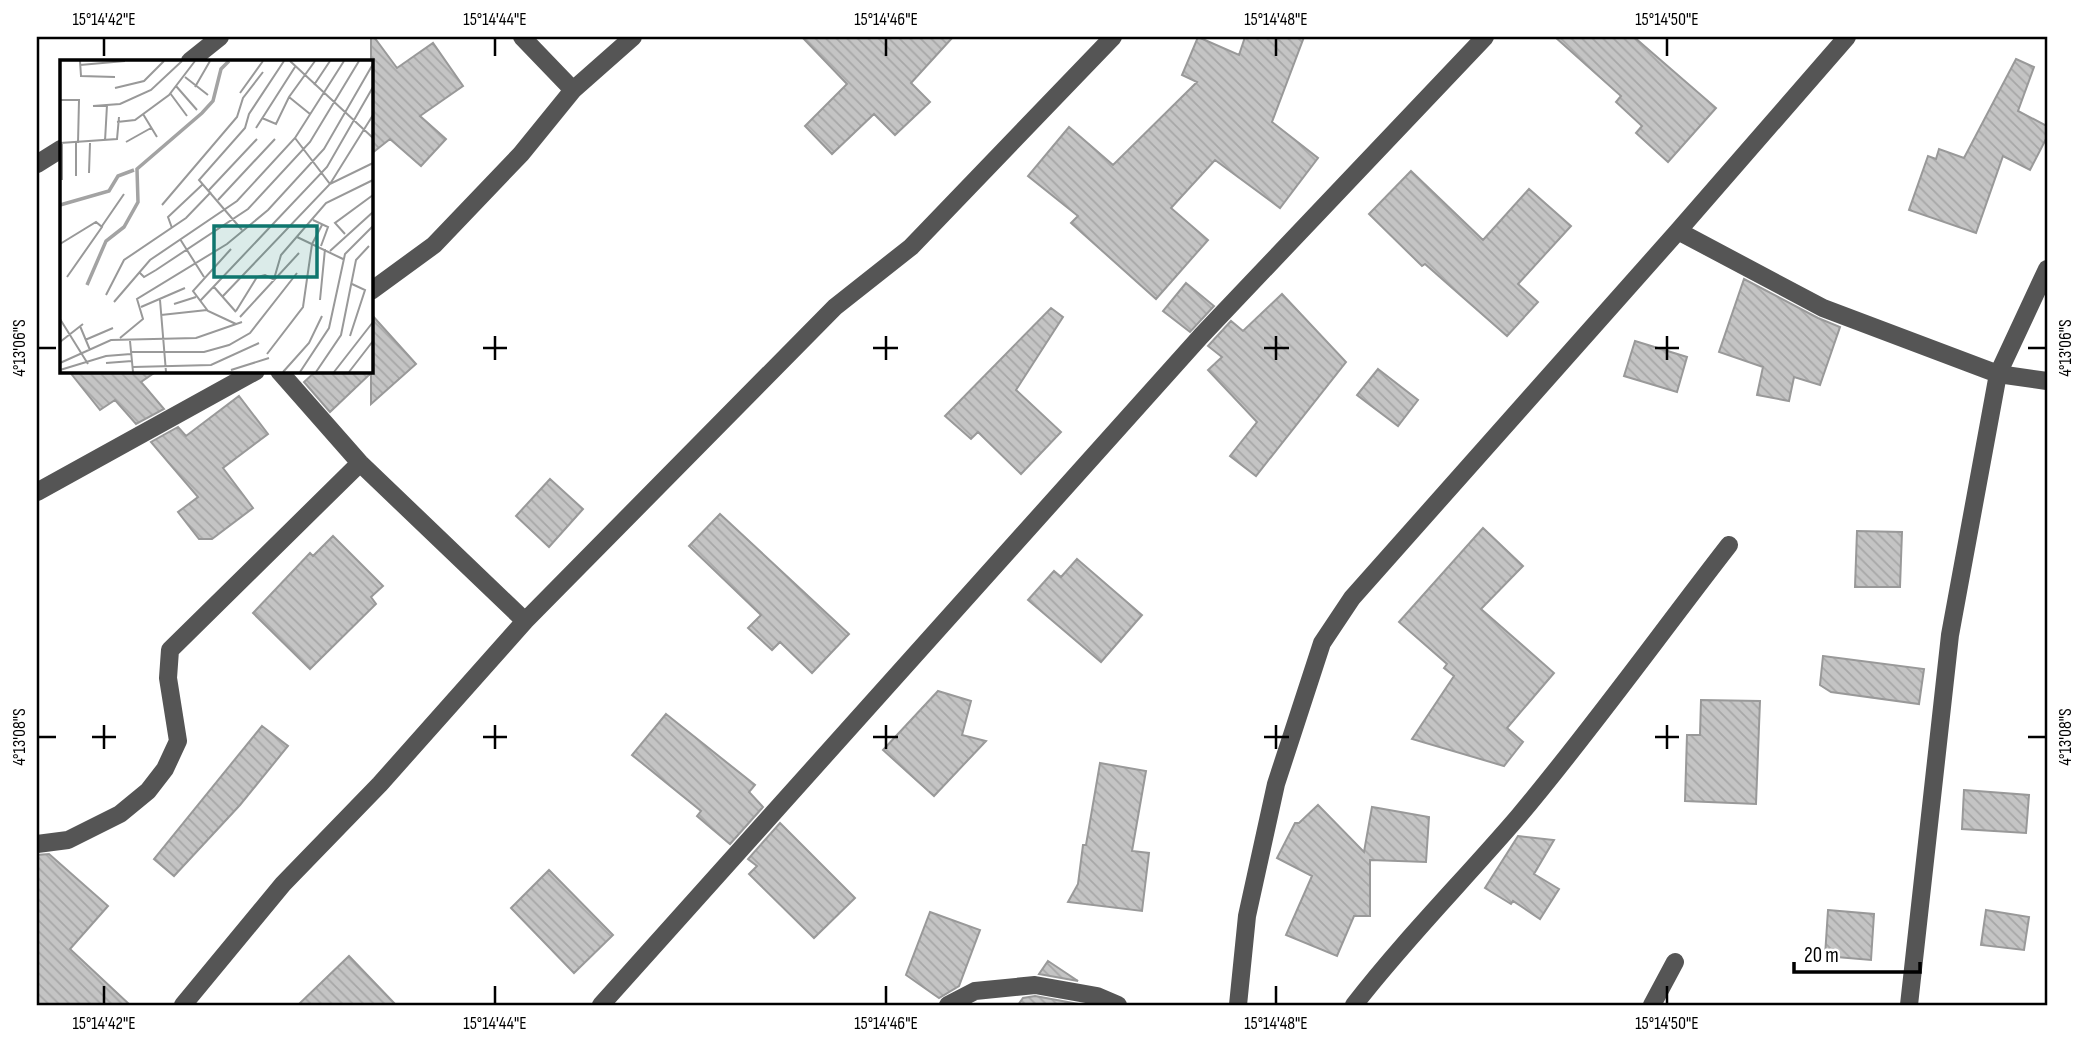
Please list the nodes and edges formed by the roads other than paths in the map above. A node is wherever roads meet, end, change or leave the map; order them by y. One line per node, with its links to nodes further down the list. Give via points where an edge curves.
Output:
1 (220, 37): 7 (street)
2 (522, 37): 8 (street)
3 (633, 37): 8 (street)
4 (1113, 37): 21 (street, via 911,247 835,307)
5 (1485, 37): 25 (street, via 1201,337)
6 (1847, 37): 11 (street)
7 (191, 60)
8 (573, 90): 13 (street, via 521,154 434,245)
9 (60, 150): 10 (street)
10 (37, 164)
11 (1678, 231): 16 (street, via 1823,308); 28 (street, via 1352,598 1322,643 1276,784 1247,916)
12 (2047, 269): 16 (street)
13 (373, 290)
14 (252, 373): 19 (street)
15 (281, 373): 18 (street)
16 (1998, 374): 17 (street); 31 (street, via 1950,635)
17 (2047, 381)
18 (360, 463): 21 (street); 22 (street, via 170,650 168,678 178,741 148,791 120,814 68,840)
19 (37, 492)
20 (1729, 544): 29 (street, via 1519,815 1391,956)
21 (525, 621): 24 (street, via 380,784 283,884)
22 (37, 844)
23 (1675, 962): 30 (street)
24 (183, 1005)
25 (600, 1005)
26 (948, 1005): 27 (street, via 975,992 1035,985 1097,996)
27 (1118, 1005)
28 (1238, 1005)
29 (1354, 1005)
30 (1651, 1005)
31 (1909, 1005)

